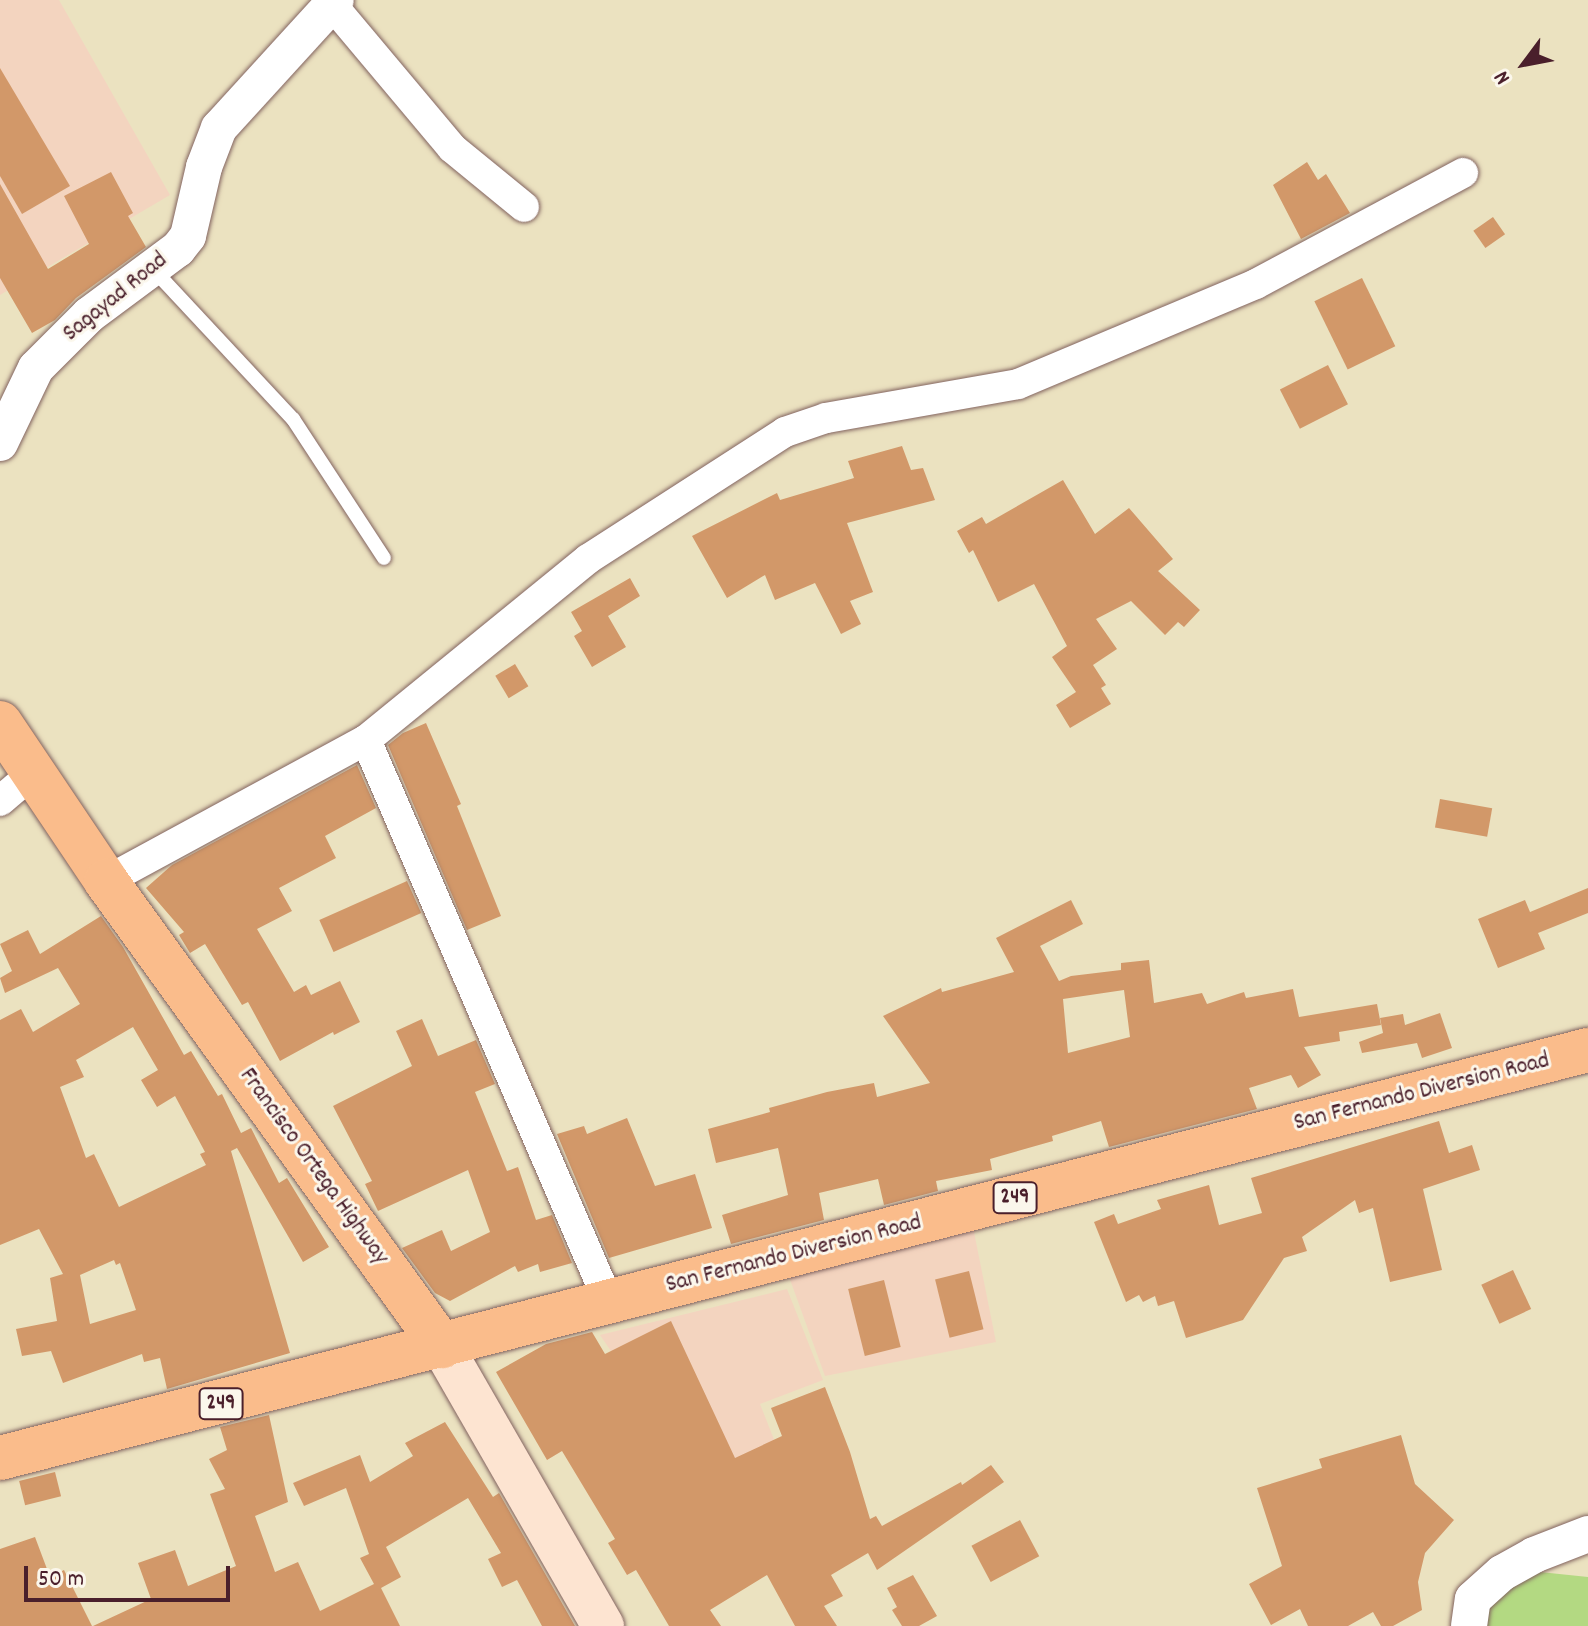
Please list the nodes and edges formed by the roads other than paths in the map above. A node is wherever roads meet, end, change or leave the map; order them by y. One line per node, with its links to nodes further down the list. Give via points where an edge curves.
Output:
1 (332, 2): 3 (street, via 452,148); 4 (street, Sagayad Road, via 219,128 188,236)
2 (1463, 173): 8 (street, via 1256,284 1018,384 826,418 785,432 588,559)
3 (524, 207)
4 (152, 268): 5 (street, Sagayad Road, via 89,315 36,368); 6 (lane, via 293,419)
5 (0, 443)
6 (384, 558)
7 (0, 723): 9 (main road, Francisco Ortega Highway)
8 (366, 740): 11 (street); 13 (street)
9 (34, 772): 10 (street); 11 (main road, Francisco Ortega Highway)
10 (0, 801)
11 (106, 881): 14 (main road, Francisco Ortega Highway)
12 (1588, 1050): 13 (main road, San Fernando Diversion Road / 249)
13 (609, 1303): 14 (main road, San Fernando Diversion Road / 249)
14 (442, 1346): 15 (main road, San Fernando Diversion Road / 249); 17 (main road, Francisco Ortega Highway)
15 (0, 1458)
16 (1588, 1534): 18 (street, via 1502,1573 1473,1599)
17 (603, 1626)
18 (1469, 1626)

